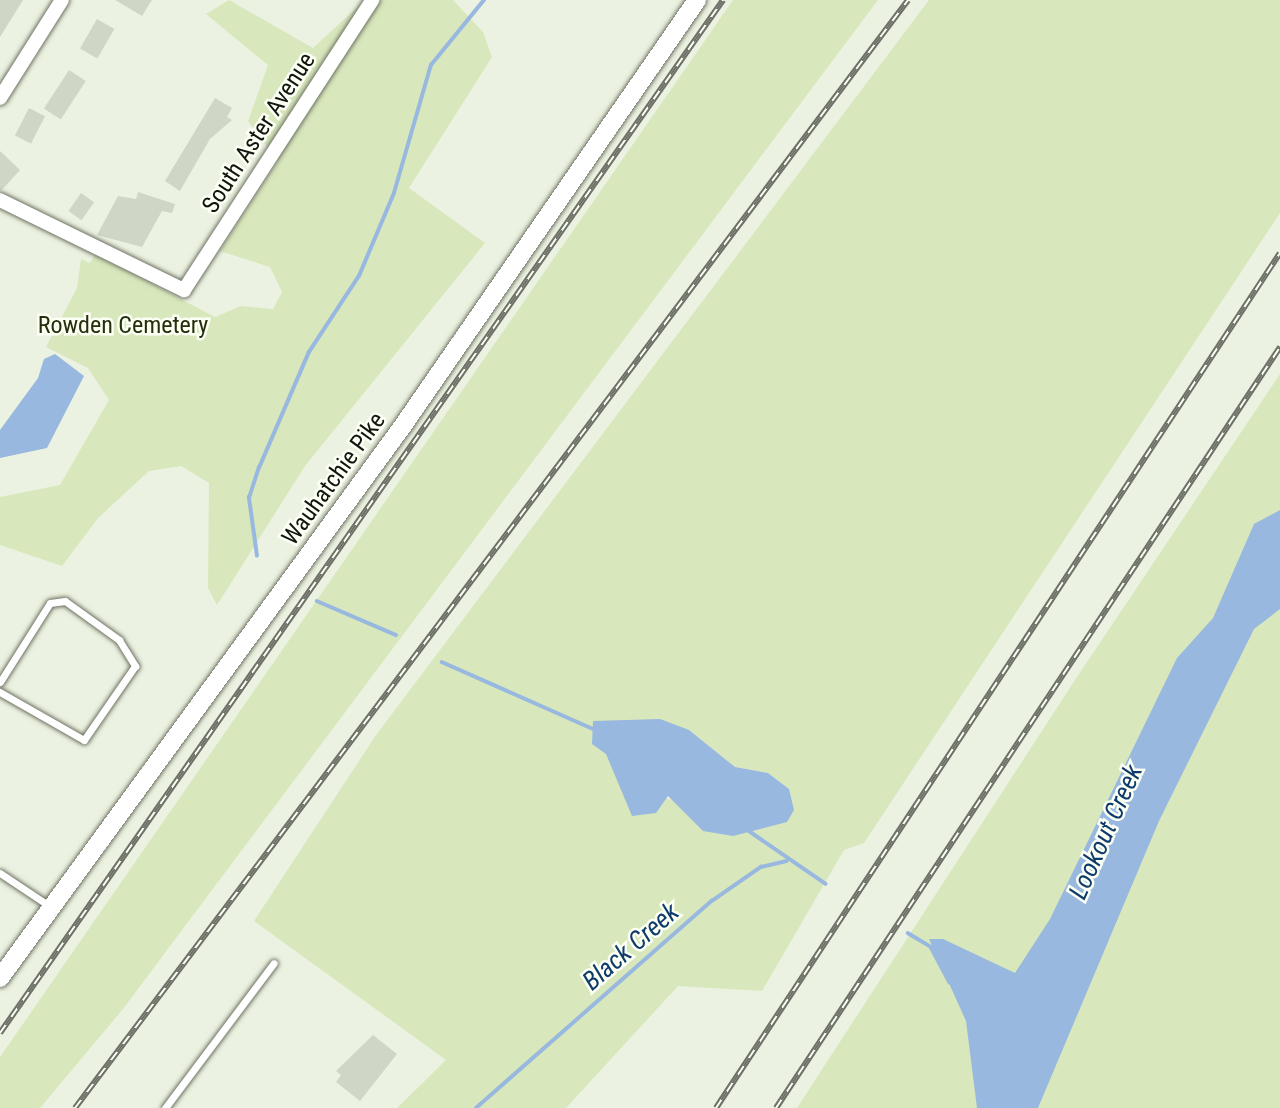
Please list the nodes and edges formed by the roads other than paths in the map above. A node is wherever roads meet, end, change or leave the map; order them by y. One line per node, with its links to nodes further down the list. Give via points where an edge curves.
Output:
1 (62, 0): 4 (street)
2 (372, 0): 5 (street, South Aster Avenue, via 184,290)
3 (697, 0): 9 (street, Wauhatchie Pike, via 402,427)
4 (0, 98)
5 (0, 200)
6 (0, 682): 7 (lane, via 50,603 65,601 119,640 135,666 84,740)
7 (0, 691)
8 (0, 873): 9 (lane)
9 (52, 907): 11 (street, Wauhatchie Pike)
10 (274, 963): 12 (lane)
11 (0, 978)
12 (165, 1108)

